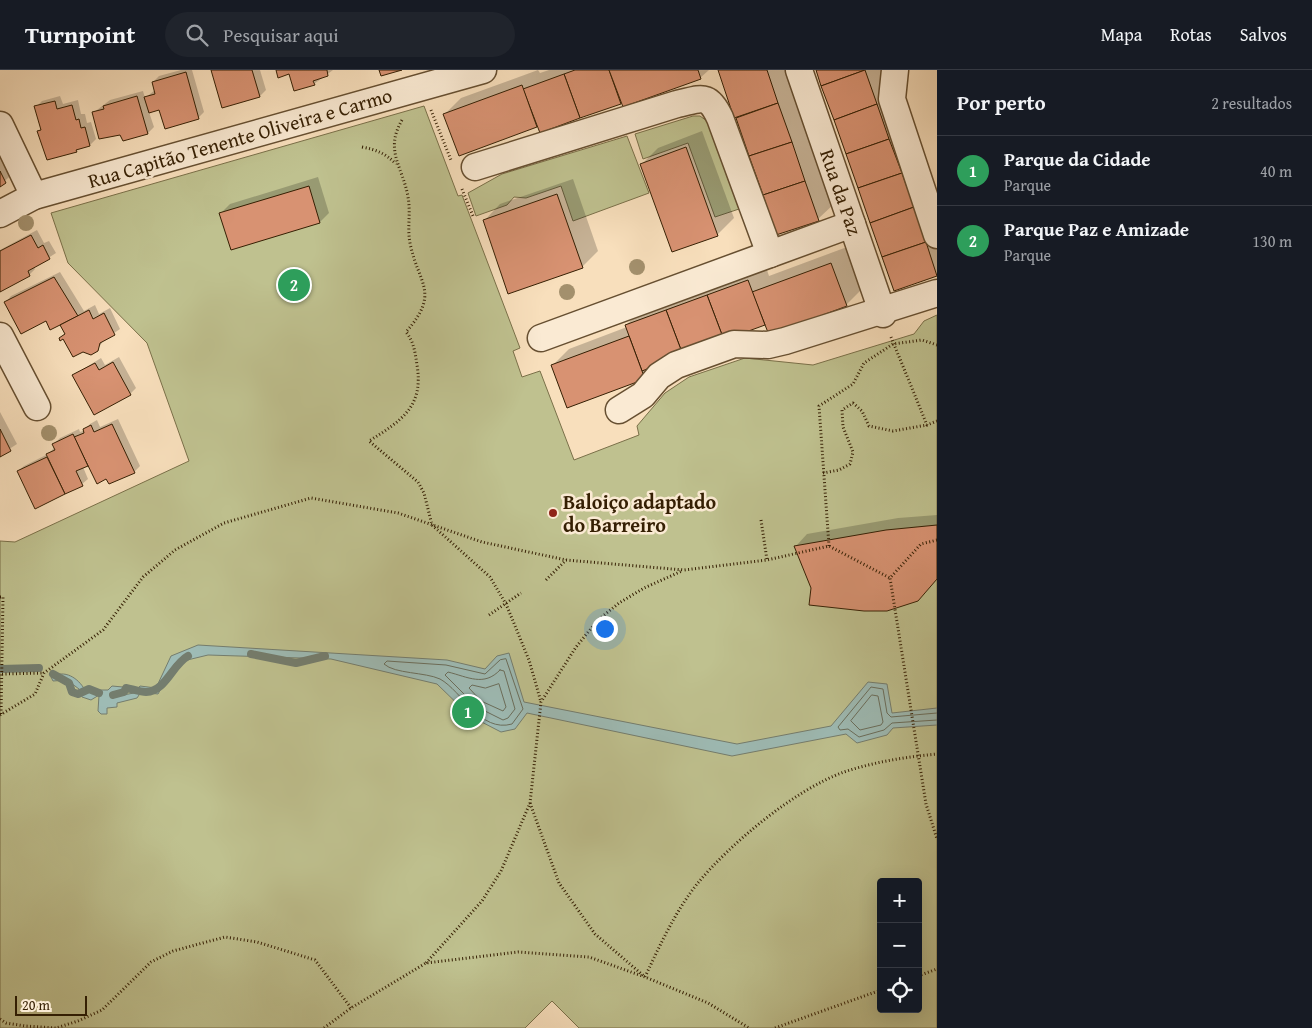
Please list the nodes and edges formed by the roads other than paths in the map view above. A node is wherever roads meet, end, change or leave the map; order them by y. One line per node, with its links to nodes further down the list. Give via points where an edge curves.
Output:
1 (483, 70): 6 (street, Rua Capitão Tenente Oliveira e Carmo)
2 (799, 70): 8 (street, Rua da Paz)
3 (895, 70): 9 (street, via 892,99)
4 (0, 125): 6 (street)
5 (475, 167): 10 (street, via 703,98 713,103 720,118)
6 (34, 196): 7 (street, Rua Capitão Tenente Oliveira e Carmo)
7 (0, 214)
8 (852, 224): 10 (street); 12 (street, Rua da Paz)
9 (937, 235)
10 (770, 254): 14 (street)
11 (937, 292): 12 (street)
12 (882, 312): 16 (street, via 768,345 734,344 676,365 660,376 643,395)
13 (0, 336): 15 (street)
14 (541, 338)
15 (36, 407)
16 (619, 410)

